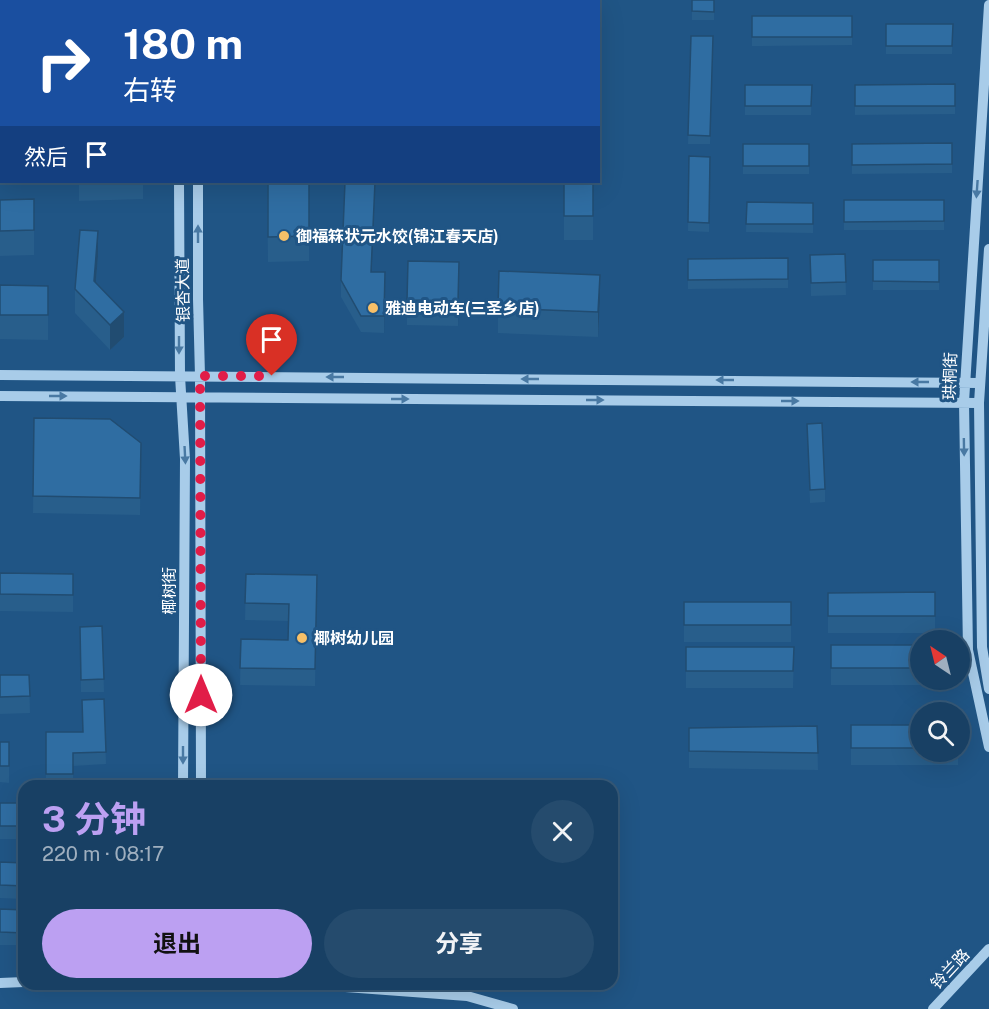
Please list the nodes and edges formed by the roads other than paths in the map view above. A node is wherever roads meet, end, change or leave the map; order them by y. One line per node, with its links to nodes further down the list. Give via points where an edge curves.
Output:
1 (989, 5): 8 (street, 珙桐街, one-way to 8)
2 (179, 183): 6 (street, 银杏大道, one-way to 6)
3 (198, 183): 7 (street, 银杏大道, one-way to 3)
4 (989, 249): 9 (street, 珙桐街)
5 (0, 375): 6 (street)
6 (180, 376): 7 (street); 11 (street, 银杏大道)
7 (200, 376): 8 (street, one-way to 7); 12 (street, 银杏大道)
8 (964, 382): 9 (street); 13 (street, 珙桐街)
9 (979, 383): 14 (street, 珙桐街)
10 (0, 396): 11 (street, one-way to 11)
11 (181, 397): 12 (street); 18 (street, 椰树街, one-way to 18, via 185,459)
12 (200, 398): 13 (street, one-way to 13); 19 (street, 椰树街)
13 (964, 402): 14 (street); 17 (street, 珙桐街, one-way to 17, via 968,650)
14 (979, 403): 15 (street, 珙桐街)
15 (984, 467): 16 (street, 珙桐街, via 982,647)
16 (989, 689)
17 (989, 747)
18 (183, 780)
19 (201, 780)
20 (989, 949): 25 (street, 铃兰路)
21 (0, 982): 22 (street)
22 (18, 982)
23 (386, 990): 24 (street, via 467,996)
24 (513, 1009)
25 (933, 1009)

